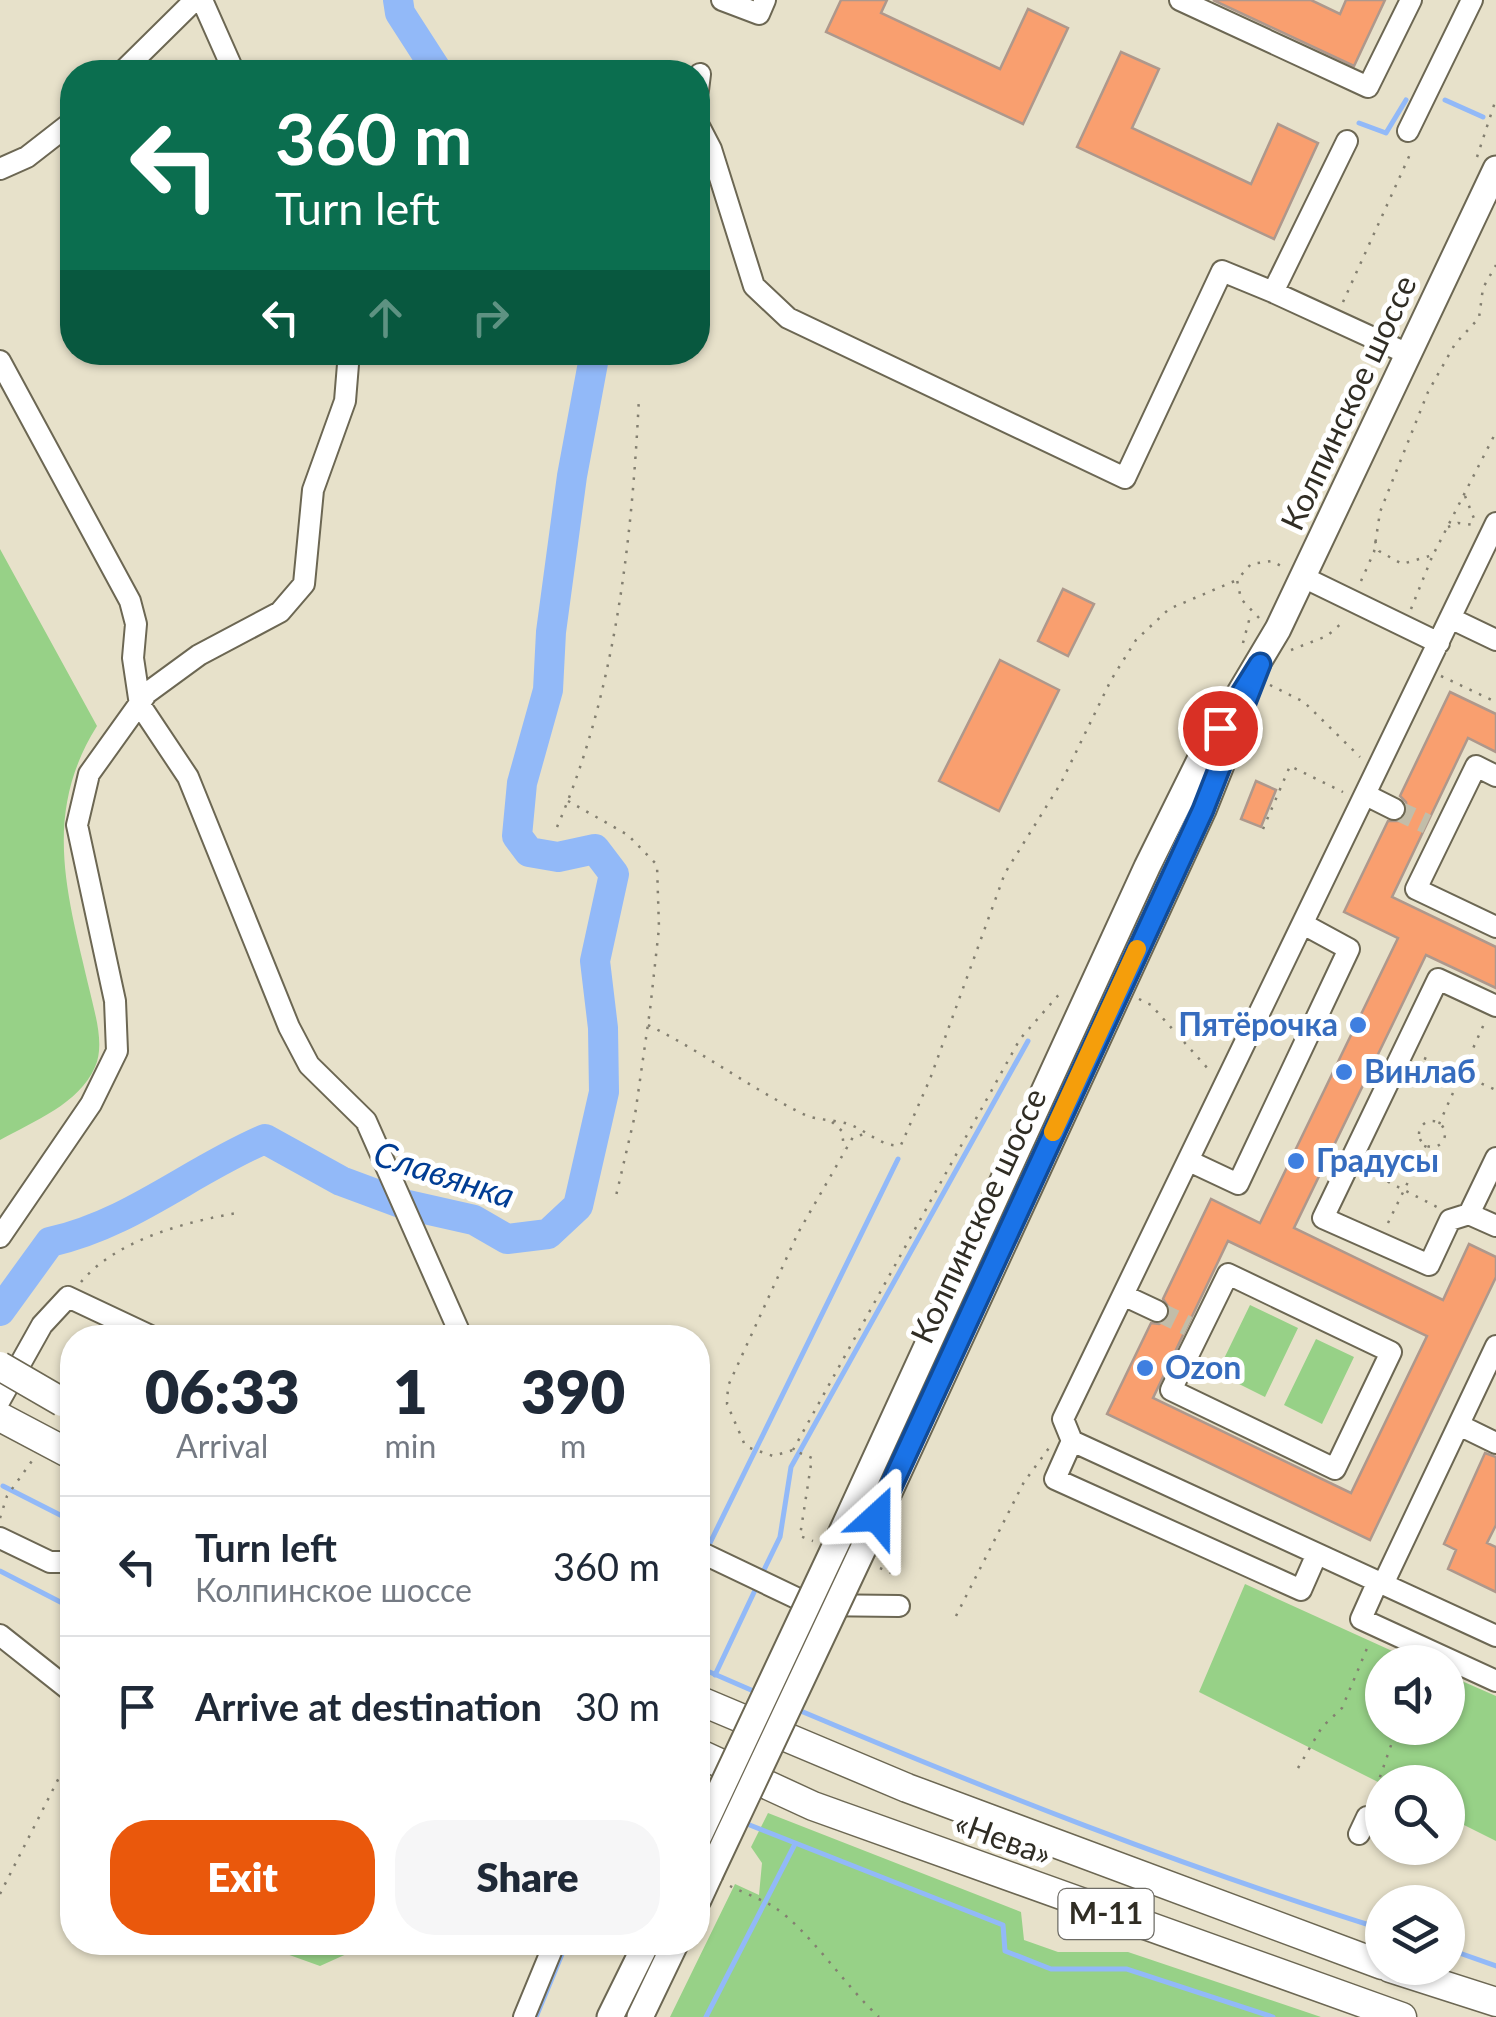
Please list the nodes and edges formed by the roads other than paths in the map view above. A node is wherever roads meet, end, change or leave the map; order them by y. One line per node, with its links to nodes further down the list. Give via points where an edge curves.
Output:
1 (198, 0): 7 (street); 8 (street)
2 (722, 0): 3 (street, via 759,14)
3 (765, 0)
4 (1180, 0): 5 (street, via 1368,87)
5 (1411, 0)
6 (1472, 0): 9 (street)
7 (135, 60)
8 (228, 60)
9 (1412, 123)
10 (60, 131): 13 (street)
11 (1347, 142): 15 (street)
12 (710, 147): 15 (street, via 754,286 788,318 1125,478 1222,271)
13 (0, 169)
14 (1496, 169): 16 (main road, Колпинское шоссе)
15 (1273, 292): 16 (street)
16 (1408, 354): 20 (main road, Колпинское шоссе)
17 (0, 360): 24 (street, via 130,601)
18 (348, 365): 24 (street, via 345,401 312,490 304,584 280,612 199,654)
19 (1494, 533): 21 (street)
20 (1302, 577): 23 (street); 51 (main road, Колпинское шоссе, via 1270,657 1200,760 1147,867)
21 (1450, 618): 22 (street); 23 (street)
22 (1496, 640)
23 (1439, 643): 26 (street)
24 (140, 705): 35 (street, via 88,774 76,825 115,1001 117,1051 92,1104); 39 (street, via 188,776 289,1027 309,1065 366,1121)
25 (1496, 776): 29 (street, via 1476,766 1435,828 1416,889)
26 (1364, 798): 27 (street); 28 (street)
27 (1394, 808)
28 (1303, 924): 32 (street); 32 (street, via 1349,949 1238,1184)
29 (1496, 928)
30 (1494, 1006): 33 (street, via 1438,979 1323,1218 1429,1265 1450,1220)
31 (1496, 1158): 33 (street)
32 (1190, 1162): 36 (street)
33 (1463, 1216): 34 (street)
34 (1496, 1226)
35 (0, 1237)
36 (1125, 1296): 37 (street); 47 (street, via 1063,1419)
37 (1157, 1311)
38 (127, 1325): 43 (street, via 68,1297 42,1326)
39 (456, 1325)
40 (1194, 1328): 40 (street, via 1172,1390 1335,1469 1391,1352 1228,1274)
41 (1496, 1346): 46 (street)
42 (0, 1366): 44 (highway, bridge)
43 (0, 1400)
44 (60, 1400)
45 (0, 1417): 49 (highway, via 37,1450)
46 (1459, 1424): 48 (street); 55 (street)
47 (1072, 1441): 52 (street); 52 (street, via 1055,1479 1301,1590)
48 (1496, 1443)
49 (60, 1453)
50 (0, 1538): 54 (street)
51 (851, 1543): 63 (main road, Колпинское шоссе, bridge); 64 (main road, Колпинское шоссе, bridge)
52 (1316, 1556): 55 (street)
53 (710, 1557): 56 (street, via 811,1605)
54 (60, 1562)
55 (1381, 1582): 58 (street); 59 (street, via 1361,1619)
56 (899, 1606)
57 (0, 1635): 60 (street)
58 (1496, 1636)
59 (1496, 1680)
60 (60, 1682)
61 (710, 1705): 68 (highway, «Нева» / М-11, via 981,1817)
62 (710, 1758): 74 (highway, «Нева» / М-11, via 830,1812)
63 (710, 1815)
64 (710, 1887)
65 (550, 1955): 71 (street)
66 (641, 1955): 72 (main road)
67 (670, 1955): 73 (main road)
68 (1365, 1959)
69 (1443, 1985): 70 (highway)
70 (1496, 2002)
71 (524, 2017)
72 (610, 2017)
73 (640, 2017)
74 (1402, 2017)

